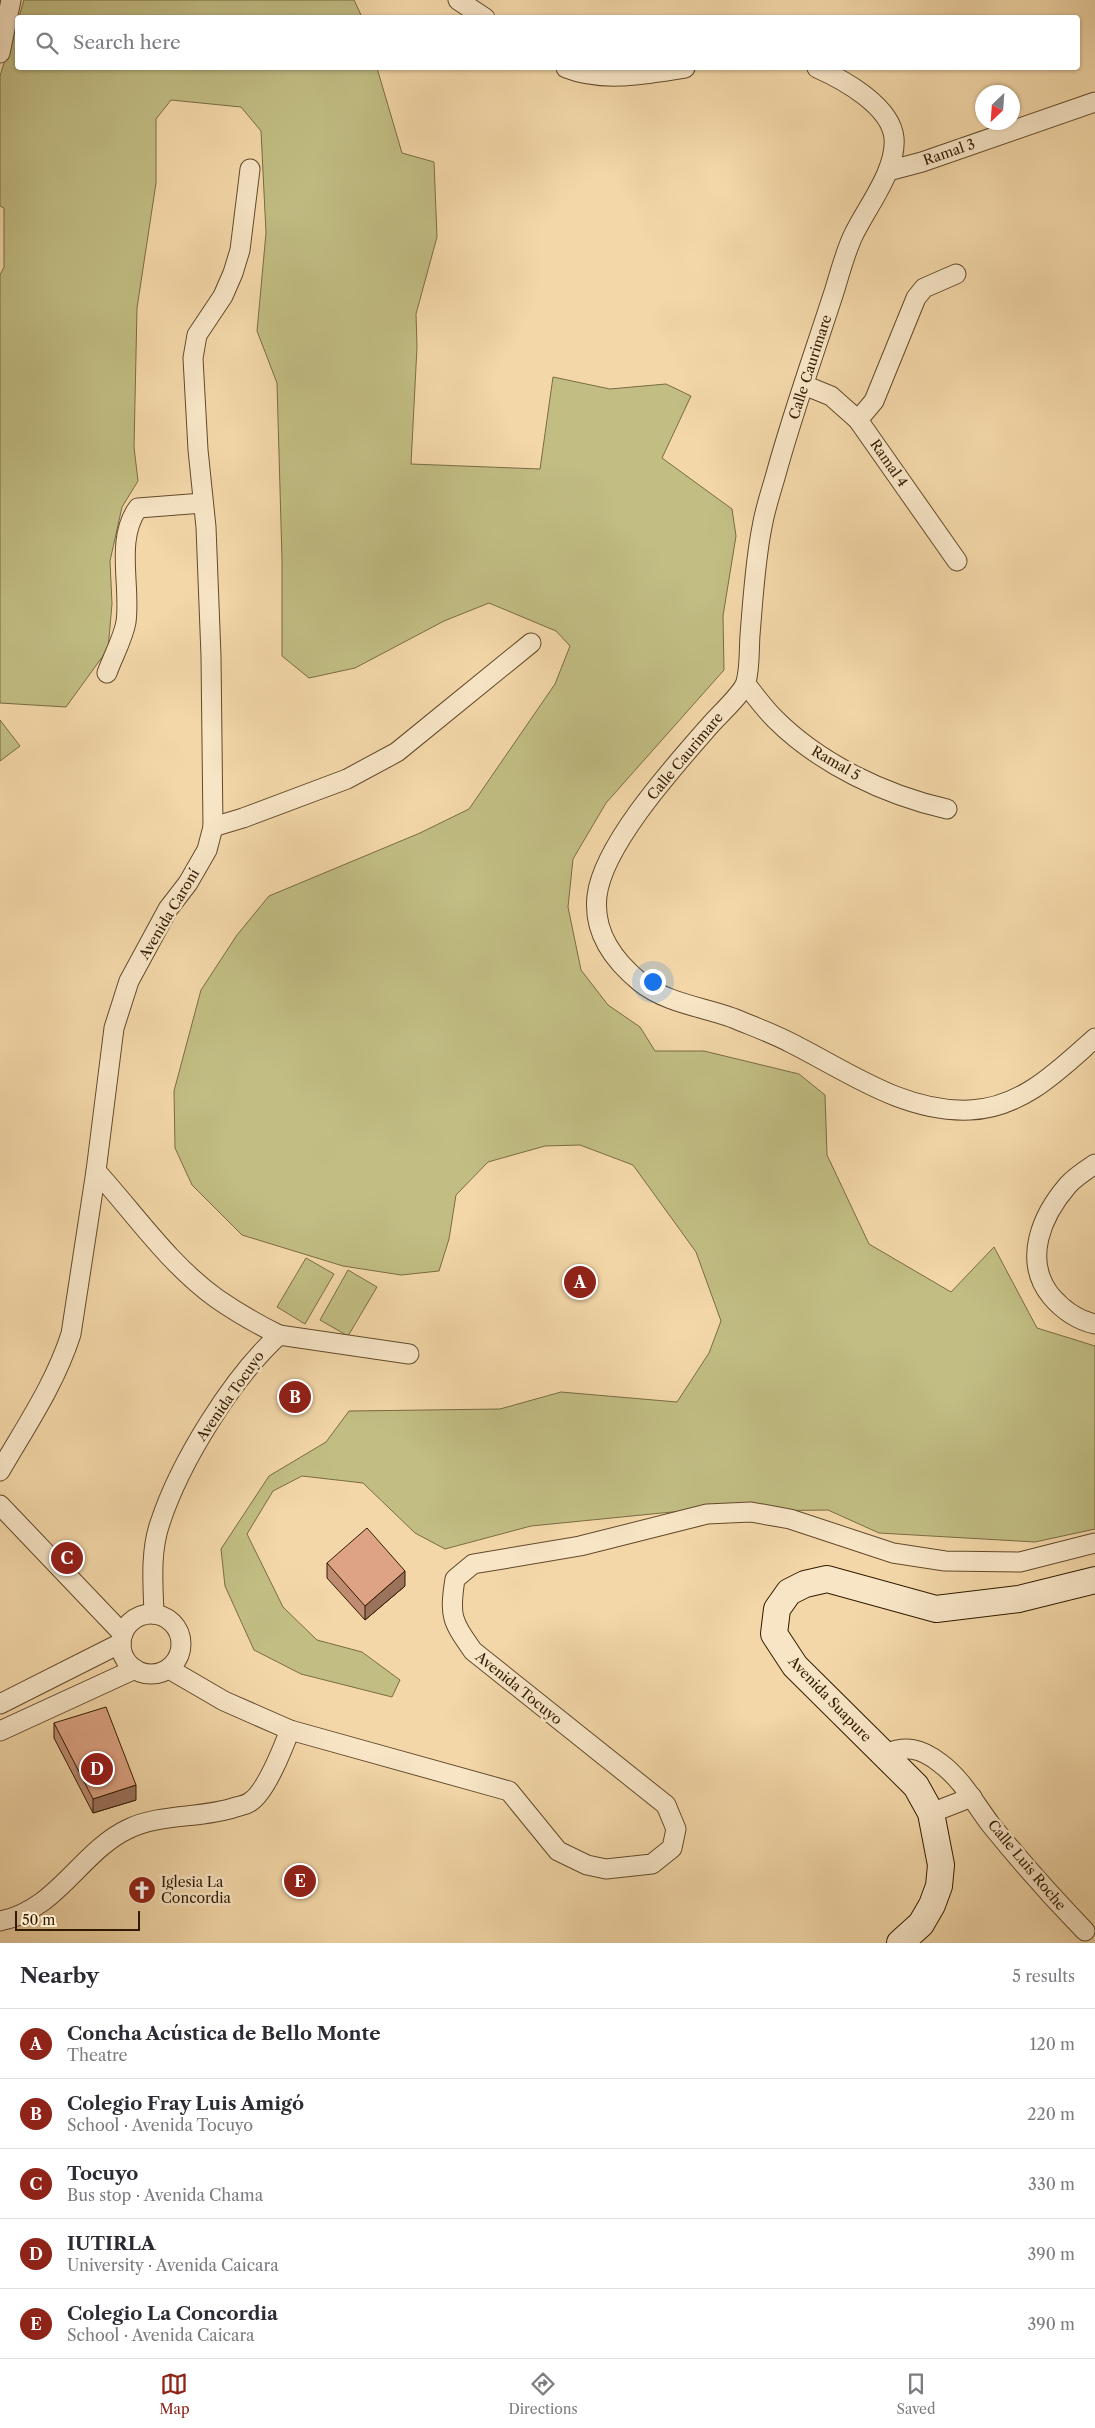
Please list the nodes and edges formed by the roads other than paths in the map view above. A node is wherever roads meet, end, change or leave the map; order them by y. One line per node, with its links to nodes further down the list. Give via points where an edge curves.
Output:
1 (11, 0): 4 (street)
2 (458, 0): 3 (street)
3 (480, 15)
4 (0, 53)
5 (571, 70): 6 (street, via 614,76)
6 (673, 70)
7 (822, 70): 10 (street, Calle Caurimare, via 845,80 884,115 894,134 894,153)
8 (1095, 102): 10 (street, Ramal 3)
9 (250, 168): 14 (street, Avenida Caroní, via 240,250 223,296 197,335 193,358)
10 (888, 171): 12 (street, Calle Caurimare, via 851,241)
11 (956, 274): 13 (street, via 924,288 916,298 874,401)
12 (804, 385): 13 (street, Ramal 4, via 831,396); 18 (street, Calle Caurimare, via 762,525)
13 (858, 420): 15 (street, Ramal 4)
14 (203, 503): 17 (street, via 138,508 130,519 126,622); 20 (street, Avenida Caroní, via 211,656)
15 (957, 561)
16 (531, 643): 20 (street, via 398,752 347,779)
17 (107, 672)
18 (746, 684): 19 (street, Ramal 5, via 775,719 803,744 833,763 878,786); 21 (street, Calle Caurimare, via 640,811 605,866 597,890 595,916 605,943 621,966 643,985 671,998 731,1017 788,1041 883,1092 942,1109 972,1110 1024,1095 1047,1080)
19 (946, 809)
20 (213, 827): 23 (street, Avenida Caroní, via 207,850 168,910 129,981 114,1028)
21 (1095, 1038)
22 (1095, 1164): 24 (street, via 1068,1184 1048,1213 1037,1237 1037,1264 1045,1289 1059,1306 1084,1322)
23 (96, 1171): 25 (street, via 180,1267 215,1298); 27 (street, Avenida Caroní, via 71,1334 64,1356 45,1396)
24 (1095, 1324)
25 (279, 1335): 26 (street); 31 (street, Avenida Tocuyo, via 258,1354 201,1435 178,1480 159,1524 152,1570)
26 (409, 1354)
27 (0, 1471)
28 (0, 1505): 32 (street)
29 (1095, 1543): 36 (street, Avenida Tocuyo, via 1020,1562 945,1561 893,1553 790,1519 751,1512 708,1514 580,1546 473,1564 455,1579 451,1607 457,1628 473,1651 666,1805 676,1829 672,1848 652,1864 606,1869 587,1865 558,1851 509,1791)
30 (1095, 1580): 38 (street, Avenida Suapure, via 1018,1599 936,1609 827,1580 805,1584 789,1592 778,1609 774,1634 796,1666)
31 (154, 1614): 32 (street, via 134,1619); 34 (street, via 173,1623 179,1632 180,1653)
32 (122, 1639): 33 (street, via 123,1656); 35 (street)
33 (136, 1669): 34 (street, via 146,1673); 37 (street)
34 (169, 1669): 36 (street, Avenida Tocuyo, via 224,1701)
35 (0, 1704)
36 (290, 1730): 41 (street, via 265,1784 250,1802 220,1813 167,1818 128,1828 104,1845 52,1896)
37 (0, 1732)
38 (884, 1754): 39 (street, Calle Luis Roche, via 904,1747 926,1754 941,1764); 40 (street, Avenida Suapure, via 916,1786)
39 (972, 1797): 40 (street); 42 (street, Calle Luis Roche, via 1002,1838)
40 (931, 1813): 43 (street, Avenida Suapure, via 941,1865 940,1886 921,1924)
41 (0, 1921)
42 (1086, 1934)
43 (900, 1943)

